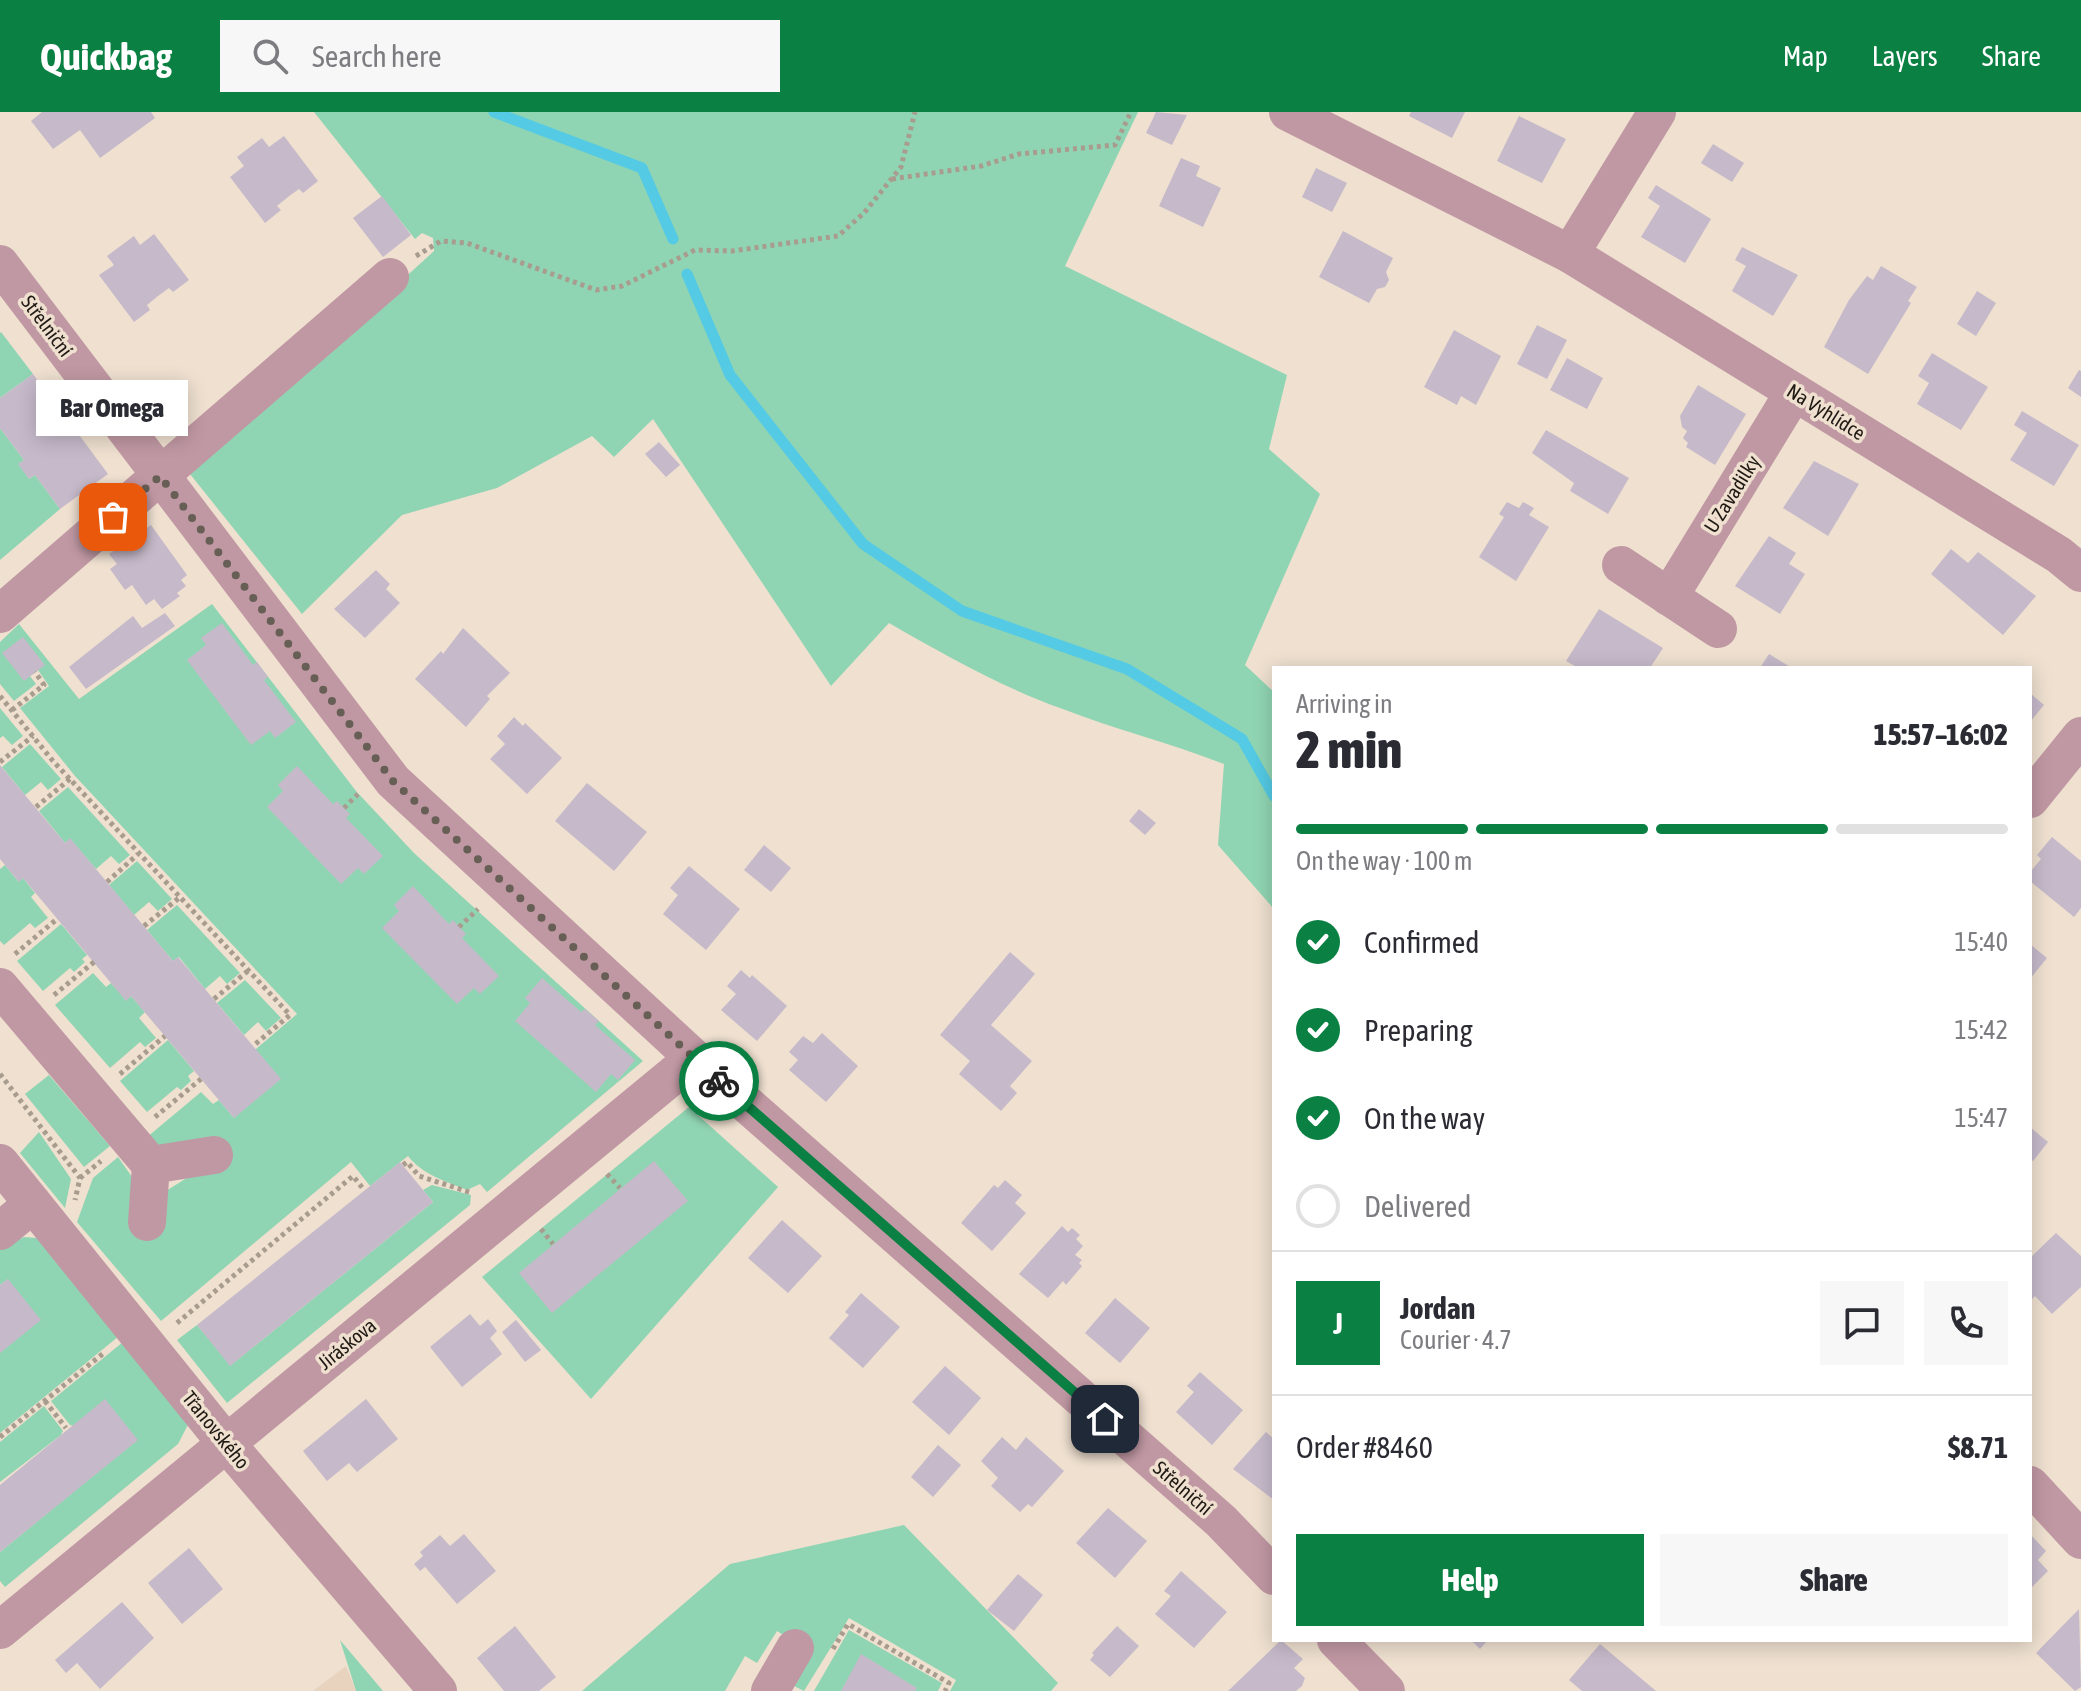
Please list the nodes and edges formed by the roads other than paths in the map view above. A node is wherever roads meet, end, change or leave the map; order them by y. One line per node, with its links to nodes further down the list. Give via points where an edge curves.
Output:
1 (1288, 112): 3 (street, Na Vyhlídce)
2 (1657, 112): 3 (street)
3 (1570, 254): 6 (street, Na Vyhlídce)
4 (0, 264): 7 (street, Střelniční)
5 (390, 277): 7 (street)
6 (1794, 392): 9 (street, Na Vyhlídce); 10 (street, U Zavadilky)
7 (160, 476): 11 (street); 16 (street, Střelniční, via 393,781)
8 (1621, 565): 10 (street)
9 (2081, 573)
10 (1669, 597): 12 (street)
11 (0, 614)
12 (1718, 629)
13 (2081, 736): 14 (street)
14 (2032, 797)
15 (3, 974): 19 (street)
16 (694, 1058): 23 (street, Jiráskova); 26 (street, Střelniční, via 1209,1511)
17 (214, 1155): 19 (street)
18 (0, 1163): 20 (street, Třanovského)
19 (151, 1165): 21 (street)
20 (33, 1204): 22 (street); 23 (street, Třanovského)
21 (147, 1222)
22 (0, 1231)
23 (226, 1443): 27 (street, Jiráskova); 30 (street, Třanovského)
24 (2032, 1487): 25 (street)
25 (2081, 1540)
26 (1272, 1574)
27 (0, 1630)
28 (1338, 1642): 32 (street)
29 (814, 1649): 31 (street)
30 (438, 1691)
31 (770, 1691)
32 (1386, 1691)

